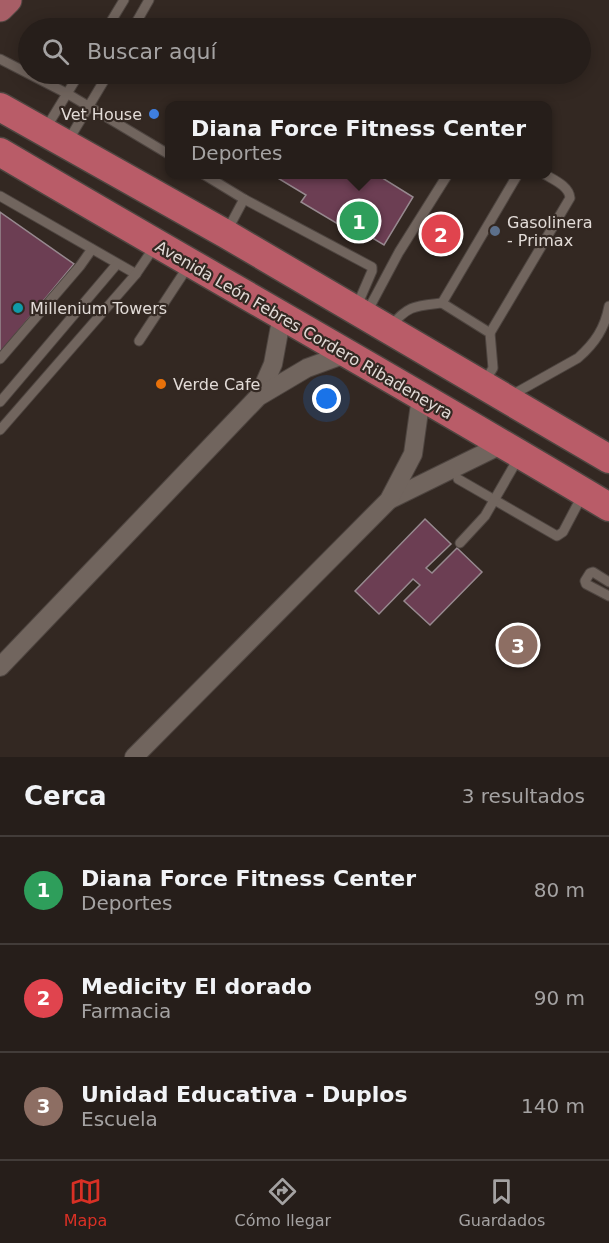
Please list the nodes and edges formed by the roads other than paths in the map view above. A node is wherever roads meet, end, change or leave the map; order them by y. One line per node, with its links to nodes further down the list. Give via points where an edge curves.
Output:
1 (8, 0): 4 (main road)
2 (124, 0): 5 (lane)
3 (149, 0): 6 (lane)
4 (0, 8)
5 (113, 18)
6 (139, 18)
7 (0, 59): 8 (lane)
8 (18, 68)
9 (49, 84): 12 (lane)
10 (74, 84): 12 (lane)
11 (102, 84): 14 (lane)
12 (68, 94): 14 (lane); 15 (lane)
13 (0, 107): 15 (highway)
14 (89, 107): 15 (lane); 17 (lane)
15 (55, 138): 24 (highway)
16 (0, 152): 25 (highway, Avenida León Febres Cordero Ribadeneyra)
17 (165, 152)
18 (211, 179): 23 (lane)
19 (445, 179): 33 (lane, via 399,252)
20 (515, 179): 30 (lane)
21 (552, 179): 34 (lane, via 565,188 570,198)
22 (0, 196): 26 (lane)
23 (244, 199): 24 (lane); 33 (lane, via 372,267)
24 (226, 234): 33 (highway)
25 (157, 244): 27 (highway, Avenida León Febres Cordero Ribadeneyra); 29 (lane)
26 (92, 249): 28 (lane); 37 (lane)
27 (190, 263): 32 (highway, Avenida León Febres Cordero Ribadeneyra); 35 (lane)
28 (117, 264): 29 (lane); 41 (lane)
29 (136, 274): 42 (lane)
30 (442, 303): 33 (lane); 34 (lane)
31 (609, 306): 38 (lane, via 601,333 578,358)
32 (282, 315): 36 (highway, Avenida León Febres Cordero Ribadeneyra); 39 (street, via 273,364)
33 (370, 318): 38 (highway)
34 (490, 333): 38 (lane)
35 (139, 341)
36 (348, 353): 39 (street, via 307,368); 40 (highway, Avenida León Febres Cordero Ribadeneyra)
37 (0, 359)
38 (494, 392): 44 (highway)
39 (258, 397): 53 (street)
40 (421, 397): 43 (highway, Avenida León Febres Cordero Ribadeneyra); 47 (street, via 413,454)
41 (0, 402)
42 (0, 430)
43 (512, 449): 46 (highway, Avenida León Febres Cordero Ribadeneyra); 47 (street); 48 (lane)
44 (609, 459)
45 (458, 479): 48 (lane)
46 (584, 492): 48 (lane, via 563,532 557,536); 49 (highway, Avenida León Febres Cordero Ribadeneyra)
47 (389, 500): 54 (street)
48 (495, 501): 50 (lane)
49 (609, 507)
50 (460, 543)
51 (608, 578): 52 (lane, via 593,572 585,581)
52 (609, 597)
53 (0, 667)
54 (155, 750): 55 (street)
55 (134, 757)

